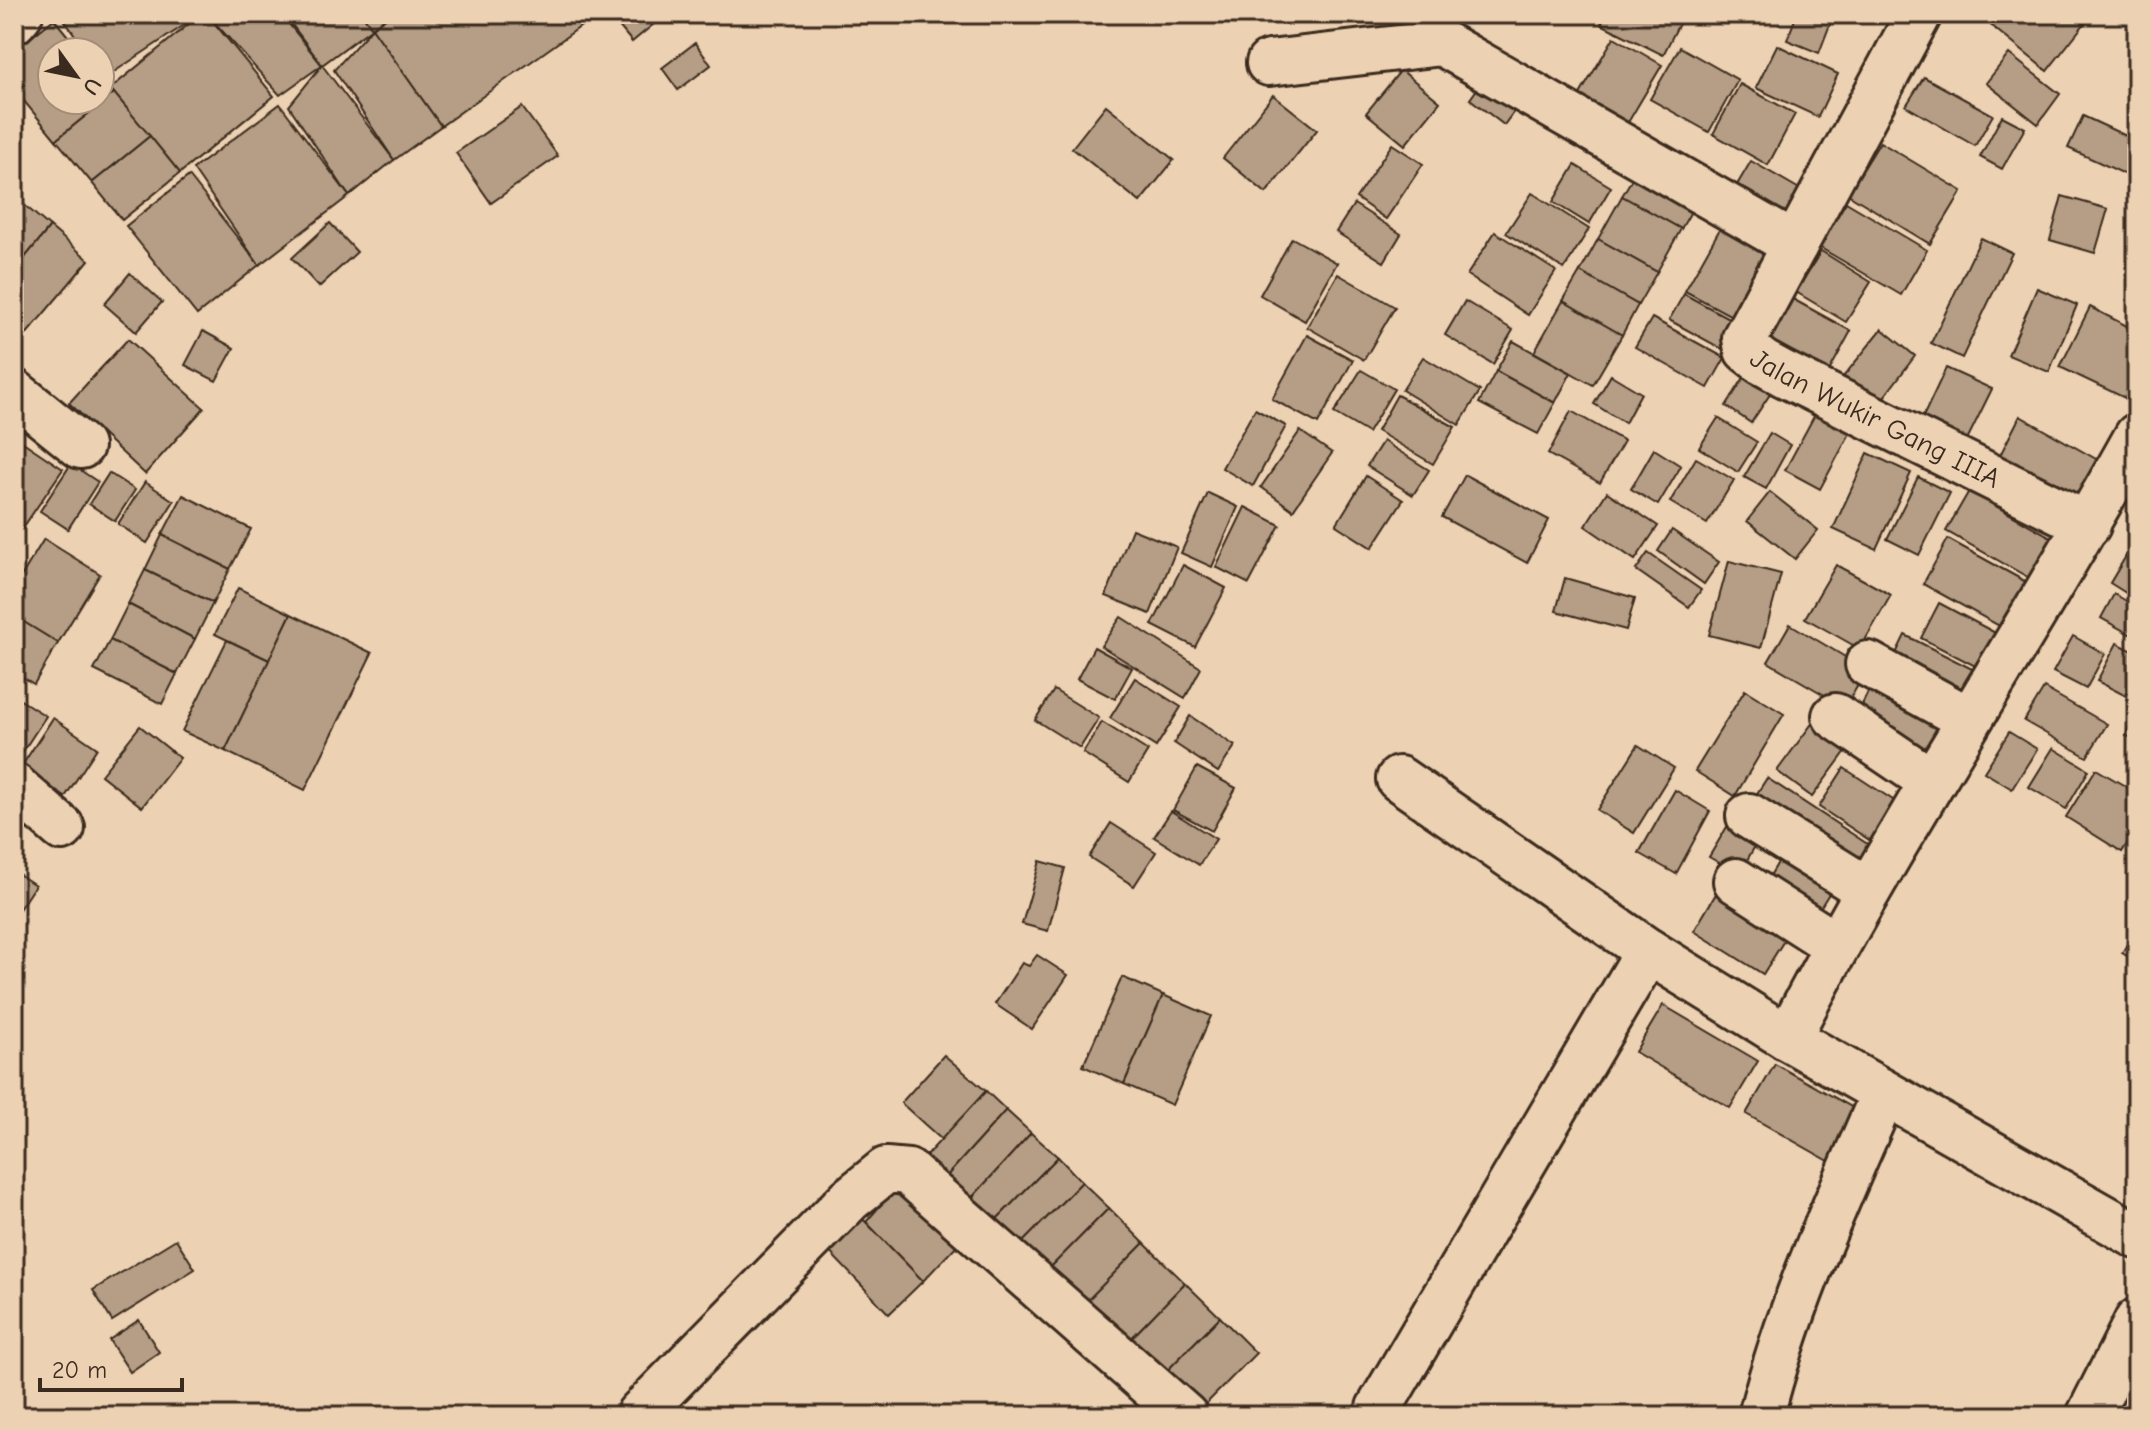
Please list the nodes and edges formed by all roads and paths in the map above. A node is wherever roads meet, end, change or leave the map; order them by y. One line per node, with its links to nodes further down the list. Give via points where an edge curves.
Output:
1 (20, 14): 3 (street)
2 (1919, 14): 5 (street, Jalan Wukir Gang IIIA)
3 (14, 21)
4 (1269, 63): 5 (street, via 1442,43)
5 (1795, 245): 9 (street, Jalan Wukir Gang IIIA, via 1745,338 1747,350 1784,374)
6 (14, 392): 8 (street)
7 (2137, 436): 9 (street)
8 (81, 446)
9 (2088, 525): 12 (street)
10 (1868, 664): 12 (street)
11 (1835, 716): 14 (street)
12 (1968, 719): 14 (street)
13 (1399, 779): 21 (street)
14 (1931, 781): 19 (street)
15 (14, 786): 17 (street)
16 (1749, 816): 19 (street)
17 (62, 828)
18 (1736, 881): 20 (street)
19 (1868, 890): 20 (street)
20 (1836, 945): 22 (street)
21 (1648, 951): 22 (street); 28 (street)
22 (1788, 1038): 23 (street)
23 (1884, 1093): 24 (street); 29 (street, via 1783,1335)
24 (2137, 1236)
25 (2137, 1321): 30 (street)
26 (639, 1414): 27 (street, via 850,1199 886,1170 908,1172)
27 (1185, 1416)
28 (1377, 1416)
29 (1761, 1416)
30 (2089, 1416)

